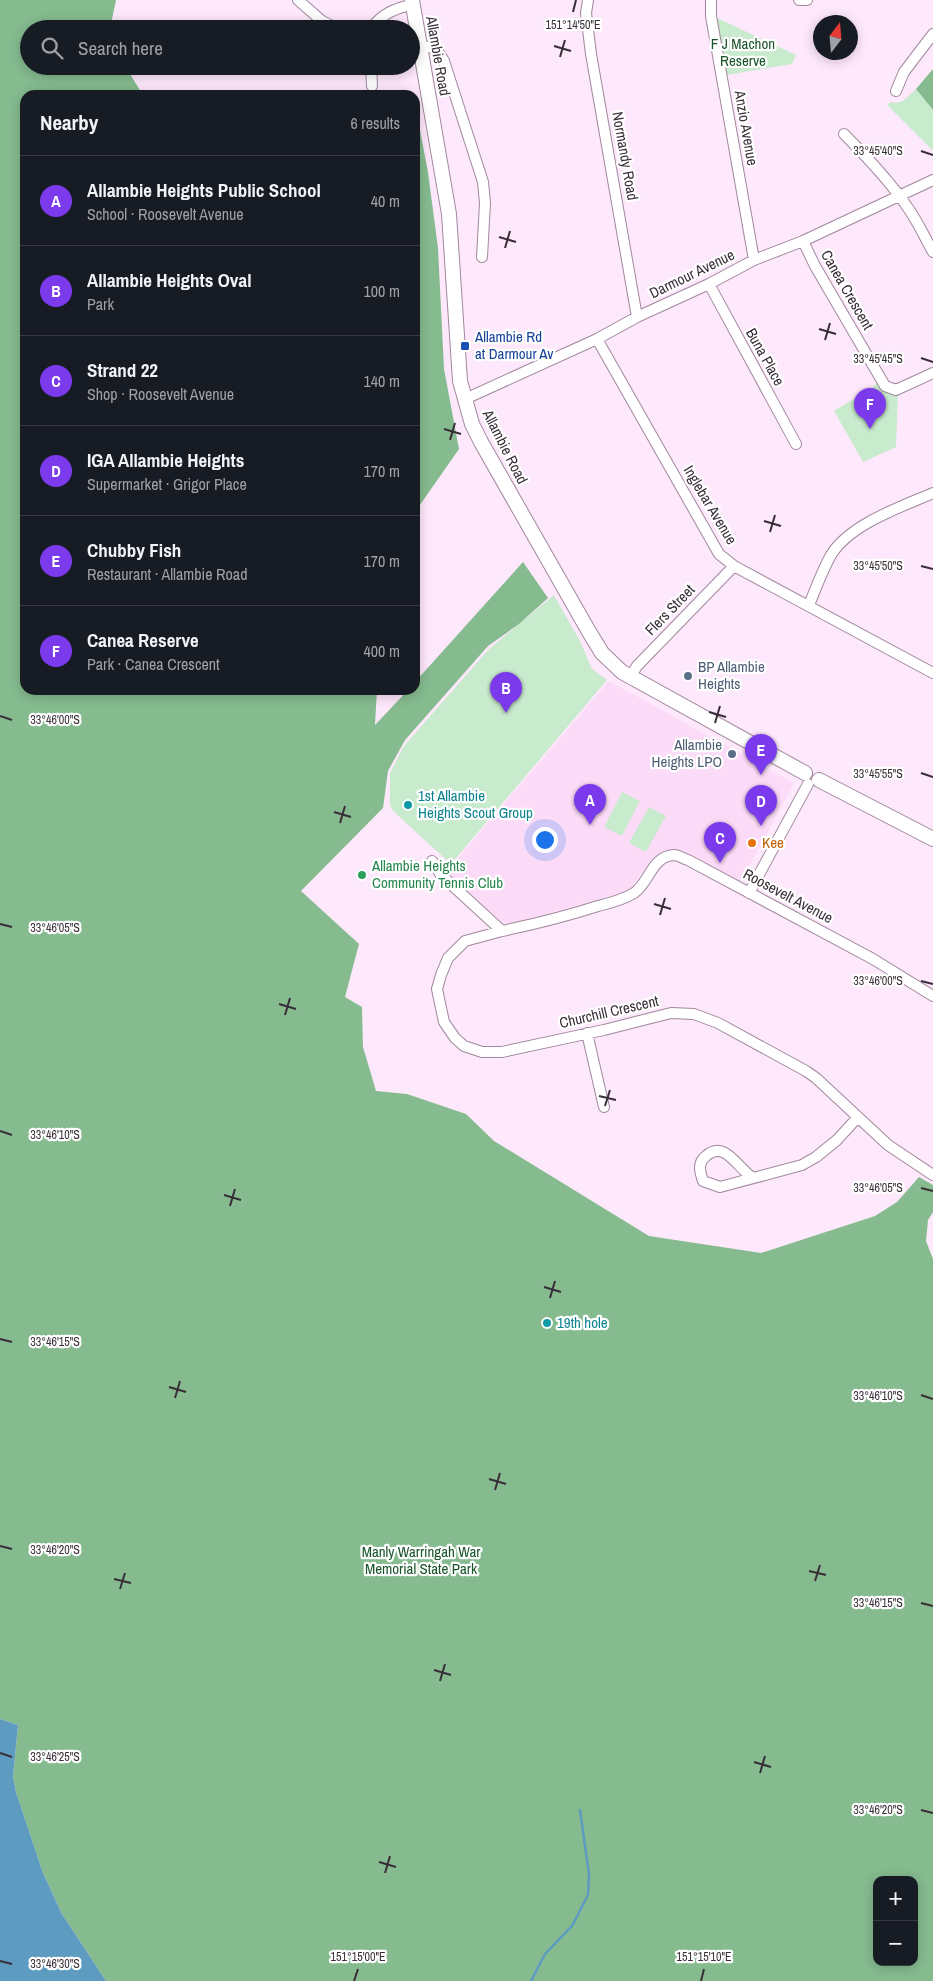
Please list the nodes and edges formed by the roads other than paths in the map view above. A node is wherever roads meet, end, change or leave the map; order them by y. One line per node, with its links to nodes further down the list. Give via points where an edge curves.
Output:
1 (298, 0): 7 (street)
2 (588, 0): 23 (street, Normandy Road, via 586,13 591,54)
3 (711, 0): 21 (street, Anzio Avenue, via 711,16)
4 (799, 0): 5 (street)
5 (807, 0)
6 (413, 2): 8 (street); 9 (main road, Allambie Road)
7 (323, 20)
8 (378, 20)
9 (416, 20)
10 (933, 34): 14 (street, via 904,72)
11 (420, 46): 20 (street, via 431,46 444,61 483,182); 26 (main road, Allambie Road, via 449,214 458,364)
12 (371, 75): 13 (street)
13 (372, 86)
14 (896, 91)
15 (844, 134): 17 (street)
16 (933, 180): 17 (street, Darmour Avenue)
17 (900, 197): 18 (street, Darmour Avenue); 19 (street)
18 (803, 241): 21 (street, Darmour Avenue); 25 (street, Canea Crescent, via 886,386 896,390)
19 (933, 252)
20 (482, 257)
21 (754, 260): 22 (street, Darmour Avenue)
22 (708, 284): 23 (street, Darmour Avenue); 27 (street, Buna Place)
23 (637, 317): 24 (street, Darmour Avenue)
24 (597, 339): 26 (street, Darmour Avenue); 29 (street, Inglebar Avenue, via 719,554)
25 (933, 373)
26 (465, 399): 32 (main road, Allambie Road, via 481,442 588,630 602,653)
27 (796, 444)
28 (933, 493): 30 (street, via 847,536 832,554)
29 (734, 566): 30 (street, Inglebar Avenue); 32 (street, Flers Street)
30 (809, 605): 31 (street, Inglebar Avenue)
31 (933, 673)
32 (630, 677): 33 (main road, Allambie Road)
33 (811, 779): 34 (main road, Allambie Road); 36 (street)
34 (933, 839)
35 (432, 861): 37 (street, via 441,875)
36 (749, 894): 37 (street, Roosevelt Avenue, via 674,855 662,859 648,873 643,885 620,900); 38 (street, Roosevelt Avenue, via 874,959)
37 (502, 931): 39 (street, Churchill Crescent, via 465,941 448,958 437,989 444,1022 455,1038 464,1046 482,1052 502,1052)
38 (933, 996)
39 (587, 1033): 40 (street); 41 (street, Churchill Crescent, via 671,1013 694,1014 718,1023 806,1071)
40 (604, 1107)
41 (858, 1117): 42 (street, Churchill Crescent, via 888,1145); 43 (street, via 816,1157 802,1165)
42 (933, 1175)
43 (753, 1178): 43 (street, via 720,1187 712,1185 703,1181 702,1160 716,1151 725,1152)

